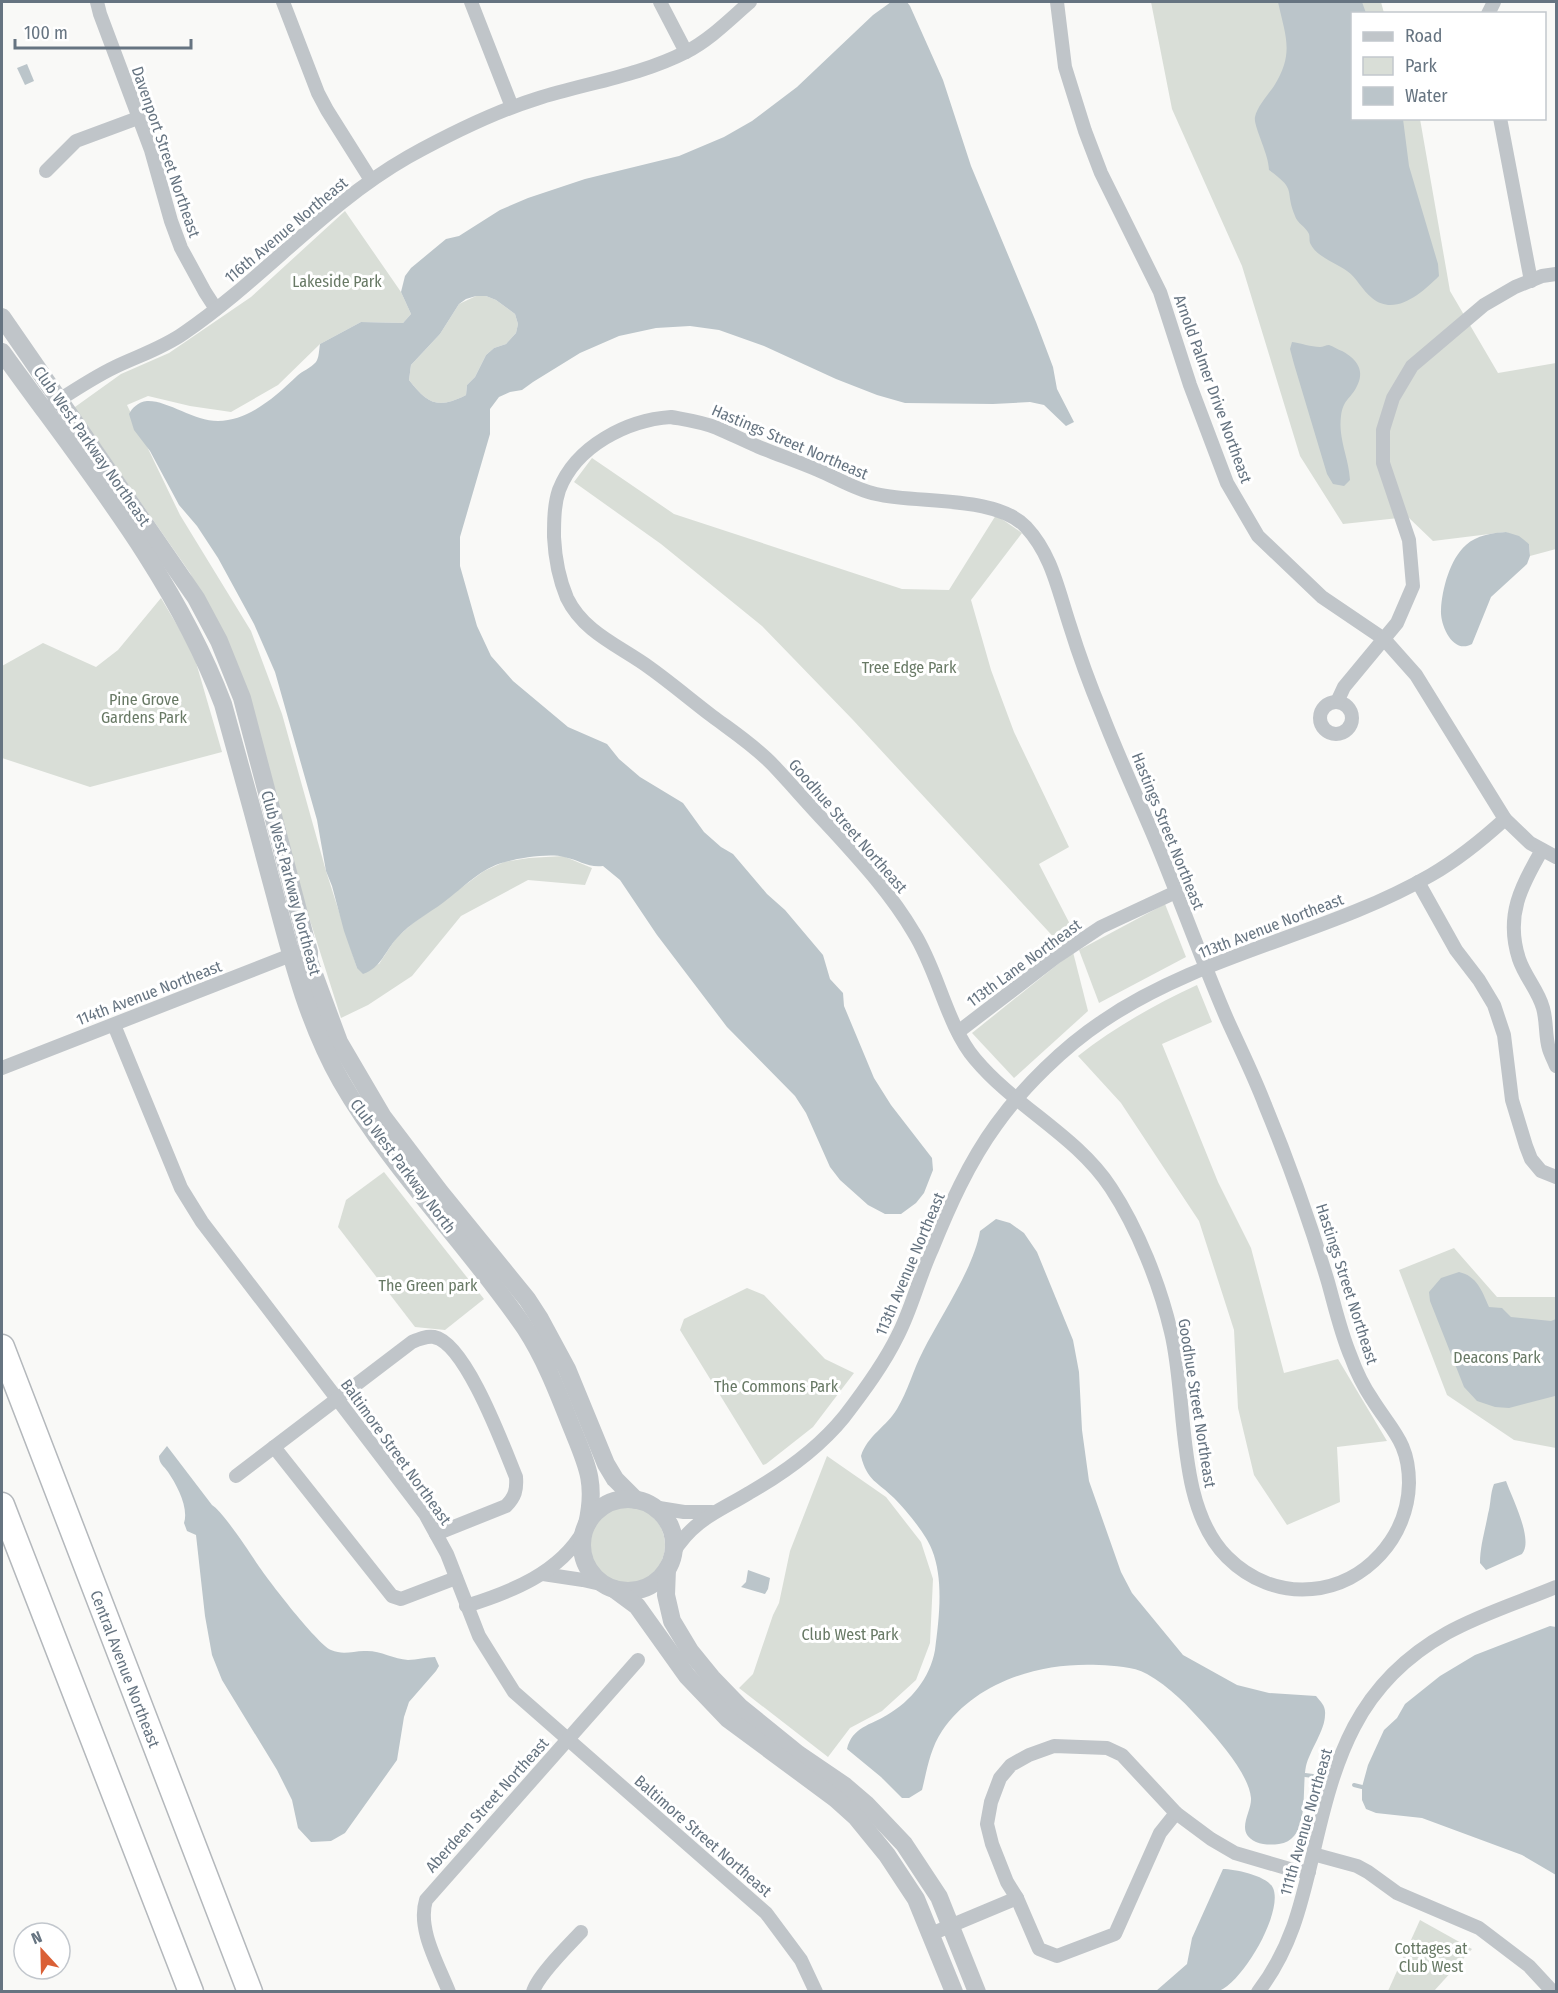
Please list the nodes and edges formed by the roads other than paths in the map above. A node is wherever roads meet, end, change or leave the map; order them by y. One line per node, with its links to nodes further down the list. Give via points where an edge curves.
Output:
1 (97, 2): 9 (street, Davenport Street Northeast)
2 (283, 2): 12 (street, via 318,93)
3 (471, 2): 8 (street)
4 (660, 2): 7 (street)
5 (750, 2): 7 (street, 116th Avenue Northeast, via 708,39)
6 (1057, 2): 21 (street, Arnold Palmer Drive Northeast, via 1065,67 1085,130 1101,173 1160,292 1227,483 1258,536 1274,552 1322,597)
7 (686, 52): 8 (street, 116th Avenue Northeast, via 644,69)
8 (512, 107): 12 (street, 116th Avenue Northeast, via 440,140)
9 (138, 118): 11 (street, via 76,141); 15 (street, Davenport Street Northeast, via 181,248)
10 (1500, 120): 14 (street)
11 (46, 171)
12 (371, 180): 15 (street, 116th Avenue Northeast, via 335,206)
13 (1557, 274): 14 (street)
14 (1531, 281): 21 (street, via 1484,305 1454,329 1413,366 1394,398 1383,430 1383,463 1409,540 1413,586 1397,623)
15 (216, 309): 18 (street, 116th Avenue Northeast, via 183,334)
16 (2, 317): 18 (street, Club West Parkway Northeast)
17 (2, 352): 19 (street, Club West Parkway North)
18 (60, 399): 19 (street, 116th Avenue Northeast); 28 (street, Club West Parkway Northeast, via 196,598 219,640 244,707)
19 (43, 410): 28 (street, Club West Parkway North, via 152,565 211,673)
20 (576, 463): 27 (street, Hastings Street Northeast, via 584,453 622,428 649,418 671,417 709,424 869,494 963,504 1013,514 1030,530 1051,565 1101,712); 31 (street, Goodhue Street Northeast, via 560,488 554,520 555,559 568,601 595,633 648,666 766,758 859,859 917,936)
21 (1384, 639): 22 (street); 23 (street, Arnold Palmer Drive Northeast, via 1416,675)
22 (1336, 702)
23 (1505, 819): 24 (street, Arnold Palmer Drive Northeast); 26 (street, 113th Avenue Northeast)
24 (1542, 850): 25 (street, Arnold Palmer Drive Northeast); 32 (street, via 1517,898 1514,934 1519,959 1544,1009 1549,1048)
25 (1557, 857)
26 (1418, 882): 29 (street, 113th Avenue Northeast, via 1369,906); 35 (street, via 1456,950 1494,1005 1504,1035 1508,1078 1520,1130 1531,1159 1541,1171)
27 (1176, 892): 29 (street, Hastings Street Northeast); 31 (street, 113th Lane Northeast, via 1101,927)
28 (300, 954): 30 (street, 114th Avenue Northeast); 40 (street, Club West Parkway Northeast, via 309,961 339,1042 383,1117 540,1318 567,1369 606,1464); 44 (street, Club West Parkway North, via 298,982 324,1048 371,1129 512,1310 538,1351 591,1478 592,1503)
29 (1207, 968): 34 (street, 113th Avenue Northeast, via 1147,994 1102,1021); 49 (street, Hastings Street Northeast, via 1301,1196 1351,1357 1373,1400 1402,1443 1408,1465 1409,1487 1400,1528 1387,1548)
30 (114, 1025): 33 (street, 114th Avenue Northeast); 37 (street, Baltimore Street Northeast, via 181,1188 202,1222)
31 (958, 1032): 34 (street, Goodhue Street Northeast, via 971,1056)
32 (1557, 1066)
33 (2, 1068)
34 (1016, 1099): 43 (street, 113th Avenue Northeast, via 970,1169 931,1249 900,1333 842,1419 798,1461); 49 (street, Goodhue Street Northeast, via 1068,1139 1102,1175 1126,1211 1171,1328 1194,1493 1202,1521 1215,1544 1249,1576 1273,1586 1321,1588)
35 (1557, 1178)
36 (2, 1347): 63 (highway, Central Avenue Northeast)
37 (337, 1398): 38 (street); 45 (street, Baltimore Street Northeast); 45 (street, via 424,1337 435,1337 455,1351 492,1416 517,1488 506,1506)
38 (274, 1447): 39 (street); 48 (street, via 392,1596 401,1599)
39 (236, 1476)
40 (636, 1500): 42 (street); 44 (street, via 624,1499 602,1507)
41 (2, 1505): 62 (highway)
42 (653, 1507): 43 (street, 113th Avenue Northeast); 46 (street, via 663,1516 674,1539)
43 (712, 1512): 46 (street, 113th Avenue Northeast, via 682,1539)
44 (585, 1527): 47 (street, via 571,1551); 50 (street, via 581,1546 584,1562 592,1575)
45 (436, 1534): 48 (street, Baltimore Street Northeast)
46 (670, 1561): 50 (street, via 660,1579 638,1590); 59 (street, via 666,1595 672,1621 701,1665 748,1714 845,1786 886,1824 925,1873)
47 (543, 1574): 50 (street); 52 (street)
48 (456, 1578): 52 (street, Baltimore Street Northeast)
49 (1343, 1581)
50 (609, 1587): 61 (street, via 637,1606 687,1676 728,1719 856,1817 916,1899)
51 (1557, 1587): 56 (street, 111th Avenue Northeast, via 1448,1633 1424,1647 1384,1682 1367,1703 1343,1750)
52 (466, 1606): 54 (street, Baltimore Street Northeast, via 478,1636 514,1692)
53 (638, 1660): 54 (street, Aberdeen Street Northeast)
54 (568, 1739): 64 (street, Aberdeen Street Northeast, via 426,1900 424,1924); 66 (street, Baltimore Street Northeast, via 766,1913 801,1960)
55 (1176, 1813): 57 (street, via 1235,1853); 58 (street, via 1160,1833 1115,1934 1057,1956 1038,1949); 58 (street, via 1122,1755 1107,1748 1054,1746 1029,1755 1011,1765 999,1778 987,1824 1007,1882)
56 (1313, 1854): 57 (street, 111th Avenue Northeast); 70 (street, via 1357,1866 1397,1893 1479,1928 1529,1966)
57 (1309, 1872): 69 (street, 111th Avenue Northeast, via 1295,1925)
58 (1017, 1898): 59 (street)
59 (951, 1926): 61 (street); 68 (street)
60 (581, 1932): 65 (street)
61 (931, 1934): 67 (street)
62 (191, 1992)
63 (250, 1992)
64 (448, 1992)
65 (533, 1992)
66 (816, 1992)
67 (954, 1992)
68 (977, 1992)
69 (1258, 1992)
70 (1553, 1992)

